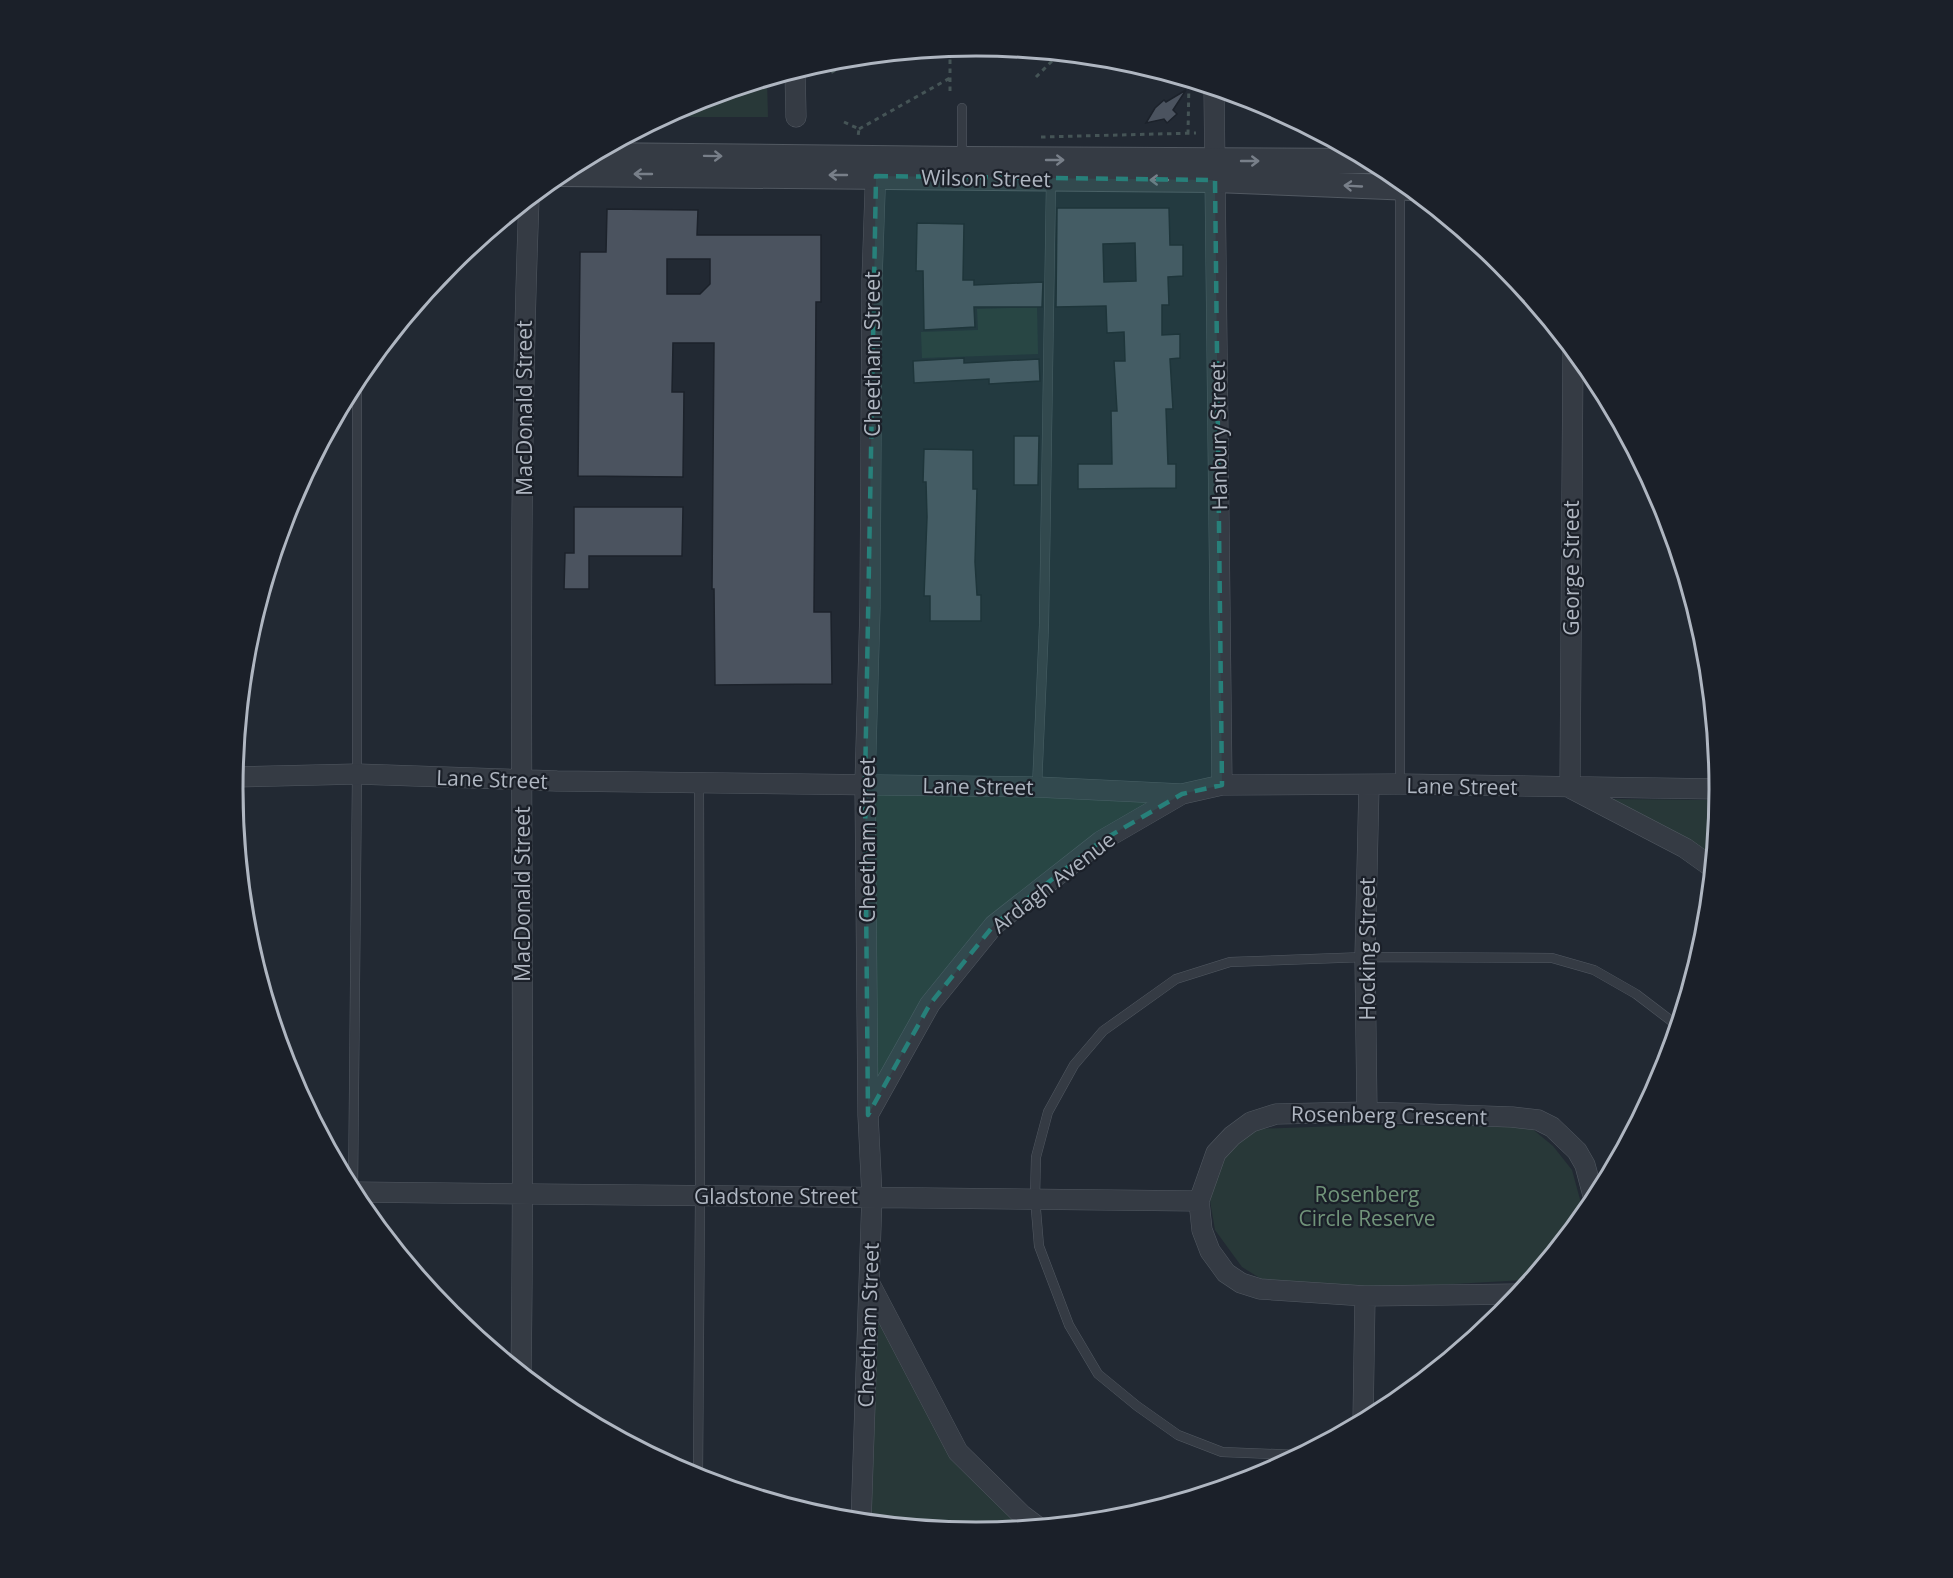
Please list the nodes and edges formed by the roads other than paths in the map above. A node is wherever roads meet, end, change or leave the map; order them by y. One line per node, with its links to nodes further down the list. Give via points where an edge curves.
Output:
1 (795, 78): 4 (street)
2 (1214, 95): 9 (street, Hanbury Street)
3 (962, 108): 8 (lane)
4 (796, 117)
5 (607, 156): 7 (street, Wilson Street, one-way to 7)
6 (1348, 157): 9 (street, Wilson Street, one-way to 6)
7 (876, 166): 8 (street, Wilson Street); 10 (street, Wilson Street, one-way to 10); 21 (street, Cheetham Street)
8 (961, 168): 9 (street, Wilson Street, one-way to 9); 11 (street, Wilson Street)
9 (1215, 170): 11 (street, Wilson Street, one-way to 11); 12 (street, Wilson Street, one-way to 9); 23 (street, Hanbury Street)
10 (578, 174)
11 (1051, 179): 25 (lane, via 1044,625)
12 (1395, 187)
13 (1406, 195): 22 (lane)
14 (529, 208): 19 (street, MacDonald Street)
15 (1573, 363): 26 (street, George Street)
16 (357, 397): 17 (lane)
17 (357, 774): 18 (street, Lane Street); 19 (street, Lane Street); 34 (lane)
18 (244, 777)
19 (522, 780): 20 (street, Lane Street); 37 (street, MacDonald Street)
20 (699, 784): 21 (street, Lane Street); 38 (lane)
21 (866, 784): 25 (street, Lane Street); 33 (street, Cheetham Street)
22 (1400, 784): 24 (street, Lane Street); 26 (street, Lane Street)
23 (1222, 785): 24 (street, Lane Street); 28 (street, Lane Street)
24 (1369, 785): 30 (street, Hocking Street)
25 (1037, 787): 28 (street, Lane Street)
26 (1570, 788): 27 (street, Lane Street); 29 (street)
27 (1710, 789)
28 (1182, 794): 33 (street, Ardagh Avenue, via 1101,841 994,925 930,1004)
29 (1706, 863)
30 (1365, 957): 31 (lane, via 1552,958 1594,969); 32 (street, Hocking Street); 40 (lane, via 1230,962 1176,979 1102,1032 1074,1065 1048,1112 1036,1157)
31 (1672, 1021)
32 (1367, 1112): 35 (street, Rosenberg Crescent, via 1538,1120 1552,1127 1576,1151 1585,1165); 41 (street, Rosenberg Crescent, via 1276,1114 1251,1122 1216,1152)
33 (868, 1115): 39 (street, Cheetham Street)
34 (353, 1175)
35 (1591, 1189)
36 (365, 1193): 37 (street, Gladstone Street)
37 (524, 1194): 38 (street, Gladstone Street); 45 (street, MacDonald Street)
38 (700, 1196): 39 (street, Gladstone Street); 48 (lane)
39 (872, 1196): 40 (street, Gladstone Street); 42 (street, Cheetham Street)
40 (1035, 1198): 41 (street, Gladstone Street); 47 (lane, via 1039,1246 1069,1325 1098,1374 1178,1435 1222,1452)
41 (1199, 1201): 44 (street, Rosenberg Crescent, via 1202,1230 1210,1251 1226,1273 1241,1282 1260,1289)
42 (870, 1284): 49 (street, Cheetham Street); 50 (street, via 958,1452)
43 (1508, 1294): 44 (street, Rosenberg Crescent)
44 (1365, 1296): 46 (street)
45 (521, 1364)
46 (1363, 1412)
47 (1285, 1454)
48 (698, 1468)
49 (861, 1513)
50 (1029, 1520)

